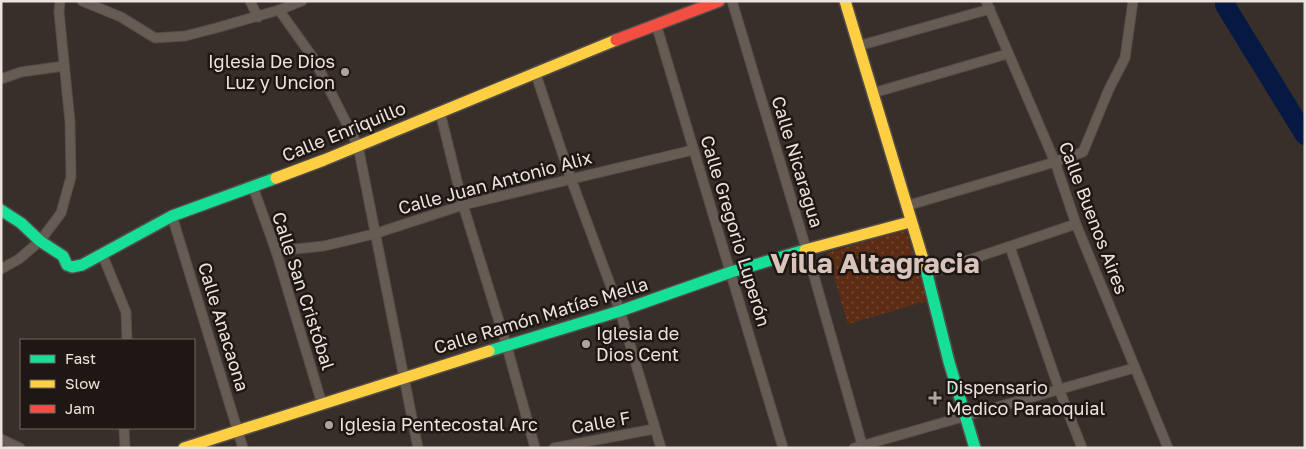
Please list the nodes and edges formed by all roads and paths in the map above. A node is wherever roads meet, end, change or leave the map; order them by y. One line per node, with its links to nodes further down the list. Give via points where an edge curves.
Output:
1 (60, 1): 15 (street, via 58,12)
2 (82, 1): 11 (street, via 121,17 155,38 185,36)
3 (250, 1): 11 (street)
4 (302, 1): 10 (street)
5 (720, 1): 12 (street, Calle Enriquillo)
6 (732, 1): 34 (street, Calle Nicaragua)
7 (845, 1): 13 (street)
8 (1133, 1): 22 (street, via 1125,58 1082,152)
9 (988, 5): 13 (street); 14 (street, Calle Buenos Aires)
10 (279, 10): 11 (street); 20 (street, via 314,59)
11 (258, 16)
12 (656, 24): 16 (street, Calle Enriquillo); 21 (street, Calle Gregorio Luperón)
13 (858, 46): 18 (street)
14 (1007, 54): 18 (street); 22 (street, Calle Buenos Aires)
15 (64, 66): 17 (street, via 21,72); 32 (street, via 70,122 70,177 61,213)
16 (535, 72): 19 (street, Calle Enriquillo); 23 (street)
17 (1, 79)
18 (873, 93): 26 (street)
19 (440, 112): 20 (street, Calle Enriquillo); 25 (street)
20 (358, 146): 24 (street, Calle Enriquillo); 31 (street)
21 (693, 150): 23 (street, Calle Juan Antonio Alix); 38 (street, Calle Gregorio Luperón)
22 (1054, 162): 26 (street); 30 (street, Calle Buenos Aires)
23 (571, 179): 25 (street, Calle Juan Antonio Alix); 40 (street)
24 (253, 187): 28 (street, Calle Enriquillo); 35 (street, Calle San Cristóbal)
25 (463, 205): 31 (street, Calle Juan Antonio Alix); 42 (street)
26 (906, 206): 29 (street)
27 (1, 210): 32 (street, Calle Enriquillo)
28 (172, 216): 36 (street, Calle Enriquillo); 50 (street, Calle Anacaona)
29 (910, 222): 34 (street, Calle Ramón Matías Mella); 39 (street)
30 (1076, 224): 33 (street); 43 (street, Calle Buenos Aires)
31 (374, 234): 35 (street, Calle Juan Antonio Alix, via 324,246); 44 (street)
32 (40, 241): 36 (street, Calle Enriquillo, via 63,256 67,265 72,267); 37 (street)
33 (1010, 247): 39 (street); 45 (street)
34 (806, 250): 38 (street, Calle Ramón Matías Mella); 52 (street, Calle Nicaragua)
35 (276, 251): 46 (street, Calle San Cristóbal)
36 (102, 254): 41 (street, via 126,312)
37 (1, 269)
38 (731, 272): 40 (street, Calle Ramón Matías Mella); 61 (street, Calle Gregorio Luperón)
39 (926, 274): 47 (street)
40 (620, 311): 42 (street, Calle Ramón Matías Mella); 49 (street)
41 (127, 339)
42 (507, 346): 44 (street, Calle Ramón Matías Mella); 58 (street)
43 (1134, 368): 45 (street); 64 (street, Calle Buenos Aires)
44 (404, 377): 46 (street, Calle Ramón Matías Mella); 57 (street)
45 (1059, 389): 47 (street); 63 (street)
46 (322, 404): 50 (street, Calle Ramón Matías Mella)
47 (966, 416): 52 (street); 62 (street)
48 (124, 429): 54 (street)
49 (654, 429): 59 (street, Calle F); 60 (street)
50 (238, 431): 55 (street, Calle Ramón Matías Mella); 56 (street, Calle Anacaona)
51 (1, 438): 53 (street)
52 (860, 447)
53 (20, 448)
54 (125, 448)
55 (184, 448)
56 (244, 448)
57 (418, 448)
58 (535, 448)
59 (554, 448)
60 (661, 448)
61 (783, 448)
62 (975, 448)
63 (1082, 448)
64 (1168, 448)

